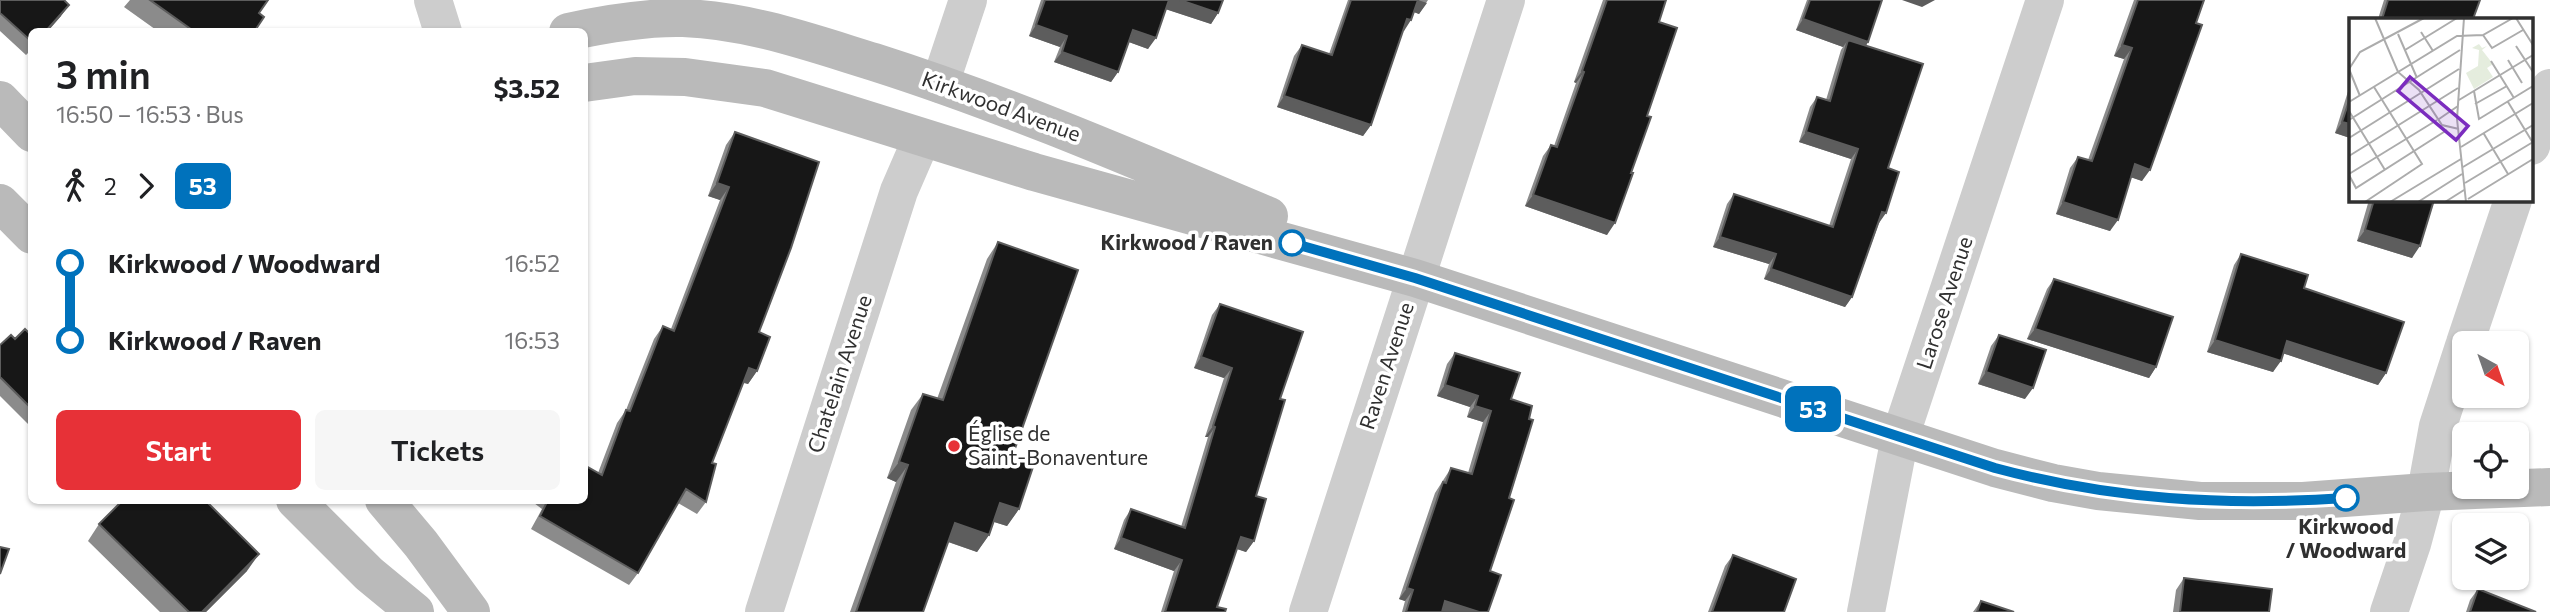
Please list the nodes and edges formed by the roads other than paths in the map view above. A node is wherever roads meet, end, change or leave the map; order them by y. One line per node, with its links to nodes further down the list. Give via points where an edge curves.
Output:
1 (433, 0): 5 (street)
2 (968, 0): 8 (street)
3 (1506, 0): 17 (street, Raven Avenue)
4 (2045, 0): 20 (street, Larose Avenue)
5 (442, 28)
6 (587, 28): 8 (main road, Kirkwood Avenue, via 672,18 727,23 806,40)
7 (588, 82): 12 (main road, Kirkwood Avenue, via 635,76 685,77 765,88)
8 (940, 83): 17 (main road, Kirkwood Avenue, via 1047,122)
9 (2550, 88): 13 (street)
10 (0, 100): 11 (main road)
11 (28, 128)
12 (922, 138): 17 (main road, Kirkwood Avenue); 27 (street, Chatelain Avenue, via 899,191)
13 (2532, 143)
14 (2513, 201): 18 (street)
15 (0, 203): 16 (main road)
16 (28, 231)
17 (1415, 278): 20 (main road, Kirkwood Avenue); 28 (street, Raven Avenue)
18 (2469, 331)
19 (2452, 382): 22 (street, via 2438,426)
20 (1900, 438): 22 (main road, Kirkwood Avenue, via 2053,483 2148,498 2303,501); 29 (street, Larose Avenue)
21 (2550, 486): 22 (main road, Kirkwood Avenue)
22 (2426, 492): 30 (street)
23 (299, 504): 25 (main road, via 369,574)
24 (387, 504): 26 (main road)
25 (415, 612)
26 (471, 612)
27 (764, 612)
28 (1308, 612)
29 (1866, 612)
30 (2389, 612)

